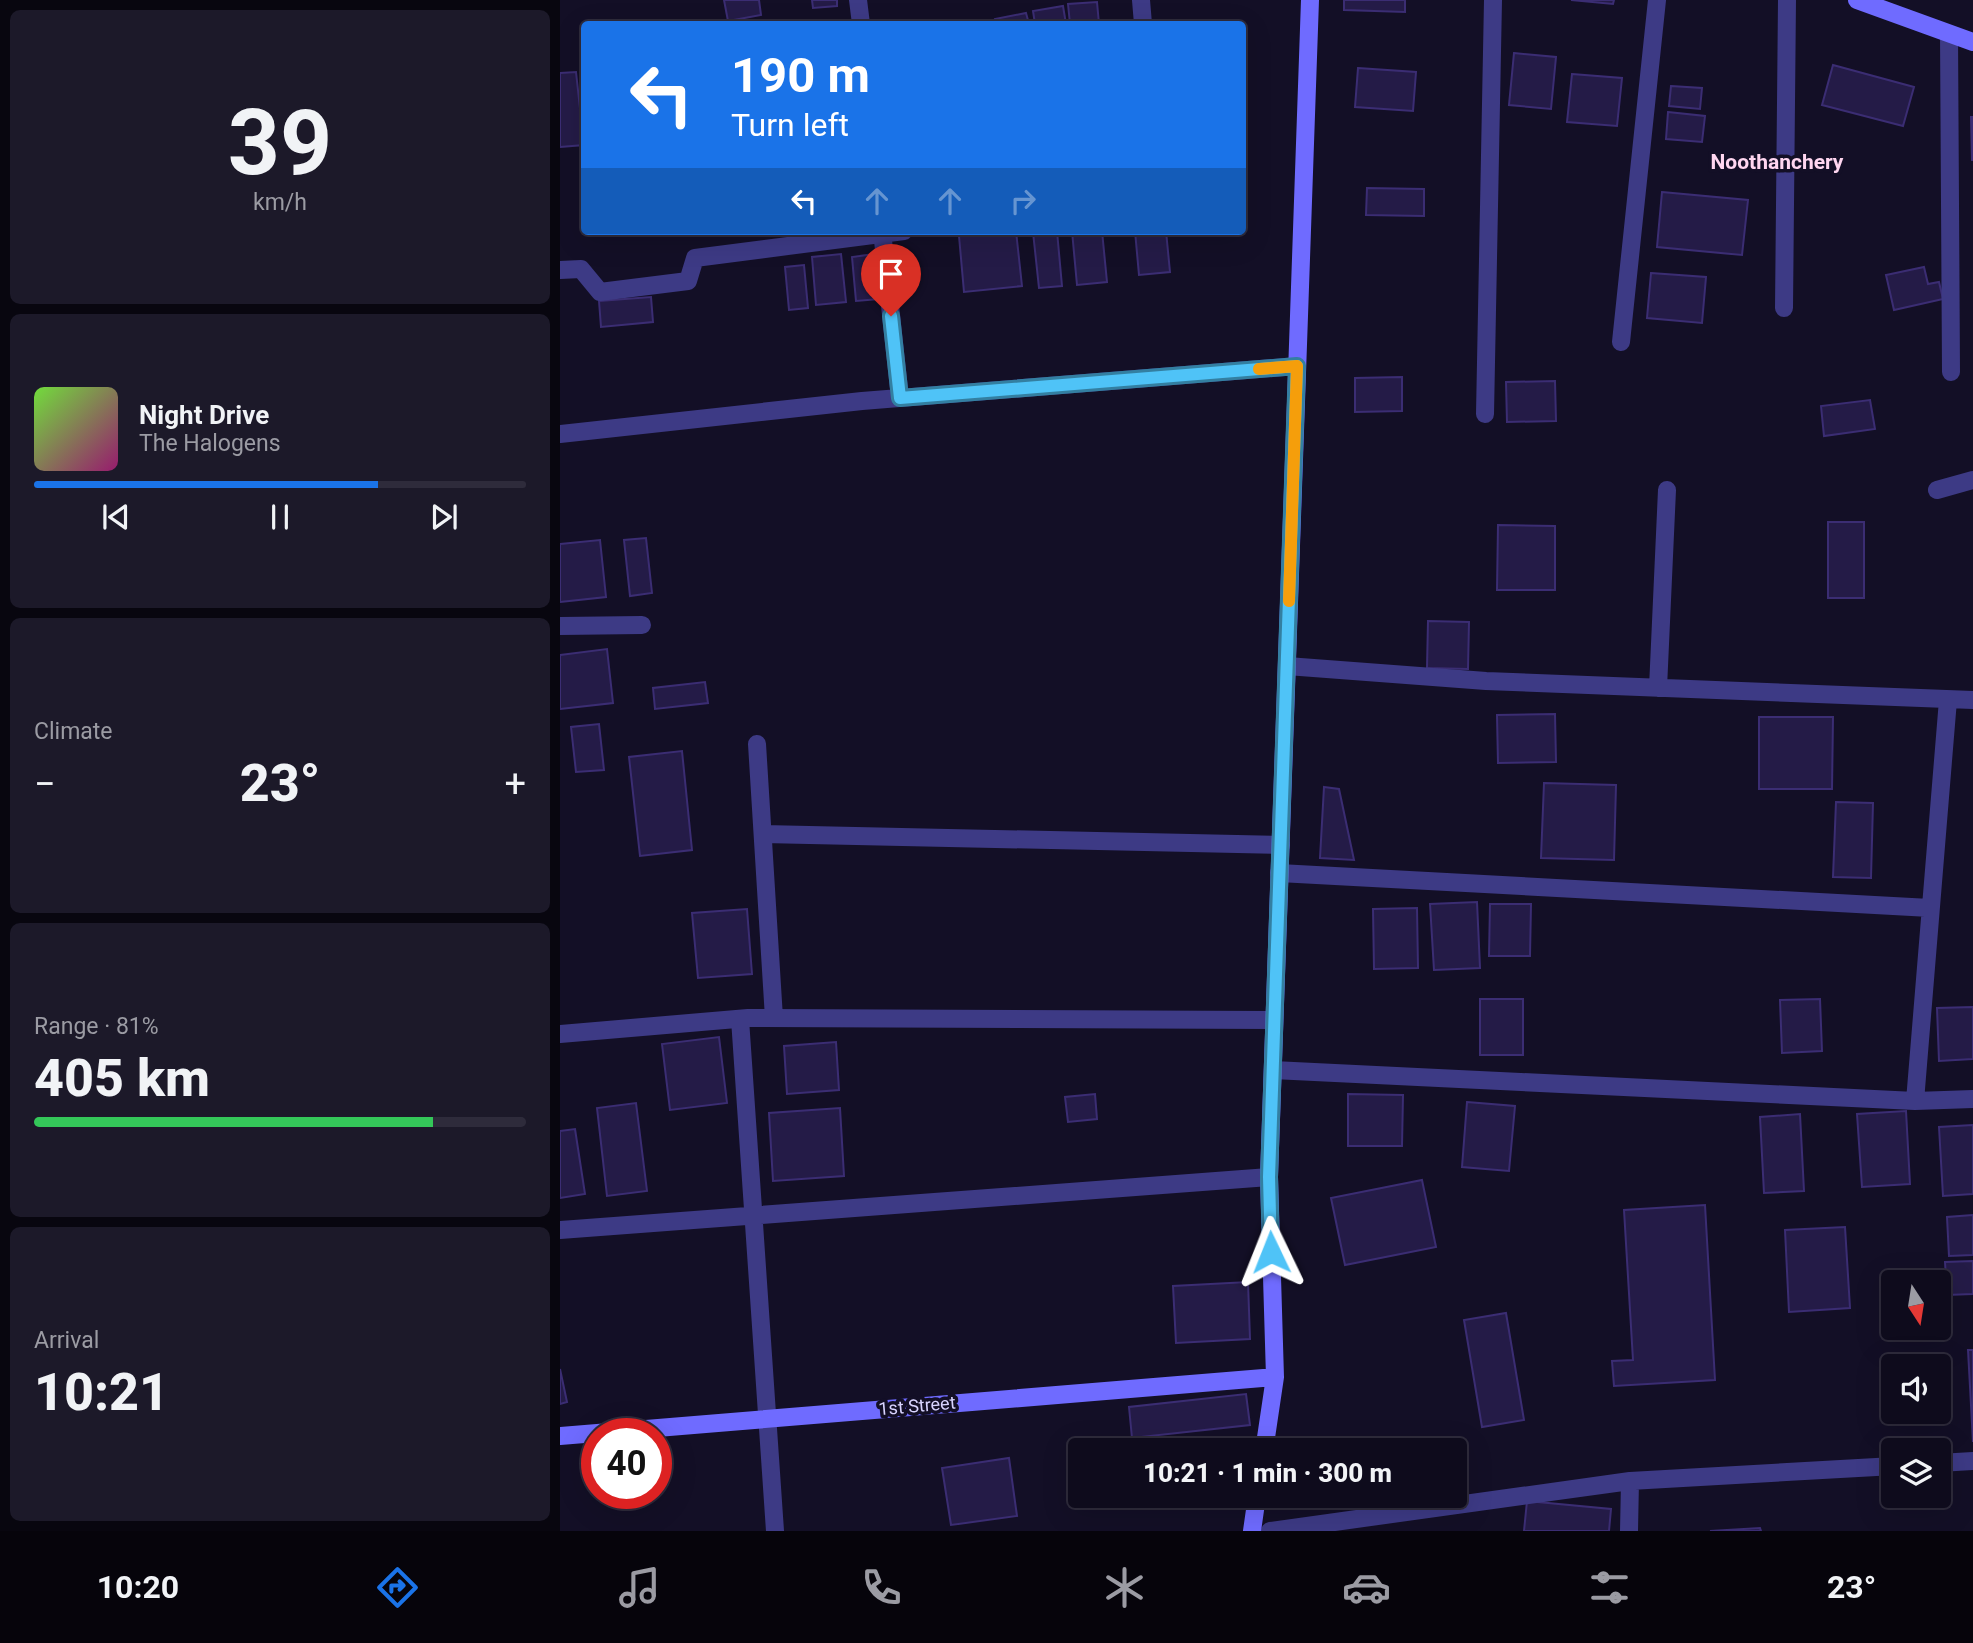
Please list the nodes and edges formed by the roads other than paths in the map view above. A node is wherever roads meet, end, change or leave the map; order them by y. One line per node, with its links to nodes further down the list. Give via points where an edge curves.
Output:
1 (858, 0): 8 (street)
2 (1141, 0): 9 (street)
3 (1310, 0): 17 (street)
4 (1493, 0): 20 (street)
5 (1657, 0): 16 (street)
6 (1787, 0): 15 (street)
7 (1857, 0): 10 (street)
8 (861, 21)
9 (1143, 21)
10 (1949, 34): 11 (street); 18 (street)
11 (1973, 42)
12 (860, 235): 14 (street, via 695,258 688,281 600,292 581,269)
13 (882, 235): 19 (street)
14 (560, 270)
15 (1784, 308)
16 (1621, 342)
17 (1297, 366): 19 (street); 27 (street)
18 (1951, 372)
19 (900, 398): 21 (street)
20 (1485, 414)
21 (560, 434)
22 (1973, 480): 24 (street)
23 (1667, 490): 28 (street)
24 (1937, 490)
25 (642, 625): 26 (street)
26 (560, 626)
27 (1287, 666): 28 (street); 33 (street)
28 (1658, 688): 29 (street)
29 (1948, 700): 30 (street); 35 (street)
30 (1973, 700)
31 (757, 744): 32 (street)
32 (763, 834): 33 (street); 36 (street)
33 (1280, 845): 34 (street)
34 (1279, 873): 35 (street); 38 (street)
35 (1930, 908): 42 (street)
36 (774, 1018): 37 (street); 38 (street)
37 (740, 1019): 39 (street); 44 (street)
38 (1274, 1020): 40 (street)
39 (560, 1034)
40 (1273, 1070): 42 (street); 43 (street)
41 (1973, 1099): 42 (street)
42 (1916, 1101)
43 (1269, 1177): 44 (street); 46 (street)
44 (752, 1215): 45 (street); 47 (street)
45 (560, 1230)
46 (1275, 1377): 47 (street, 1st Street); 49 (street)
47 (765, 1419): 48 (street, 1st Street); 55 (street)
48 (560, 1436)
49 (1266, 1438)
50 (1973, 1461): 51 (street)
51 (1951, 1462)
52 (1881, 1467): 53 (street)
53 (1630, 1481): 57 (street); 58 (street)
54 (1255, 1508): 56 (street)
55 (775, 1531)
56 (1252, 1531)
57 (1270, 1531)
58 (1629, 1531)

